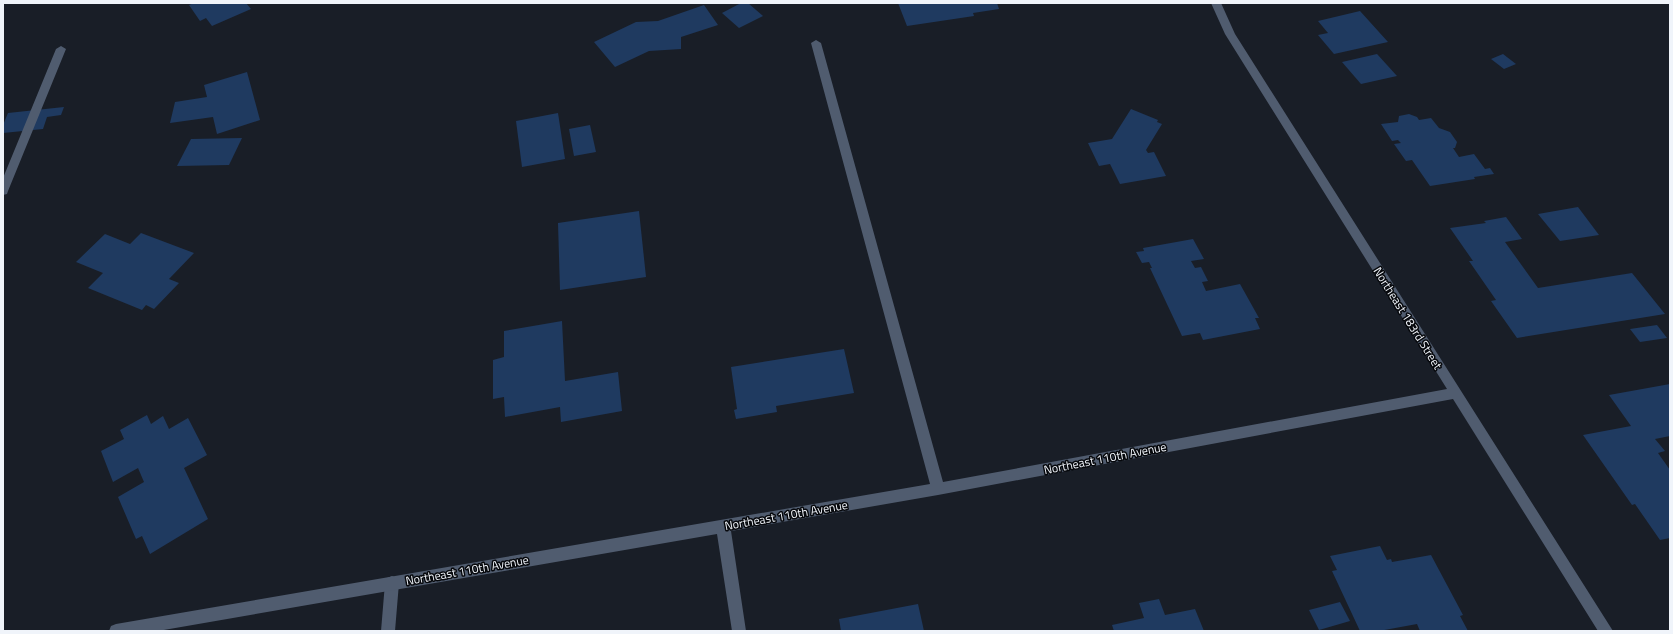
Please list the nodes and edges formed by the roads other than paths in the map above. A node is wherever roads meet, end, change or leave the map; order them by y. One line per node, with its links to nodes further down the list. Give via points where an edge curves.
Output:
1 (1216, 3): 5 (street, Northeast 183rd Street, via 1230,34)
2 (816, 43): 6 (street)
3 (61, 49): 4 (street)
4 (3, 191)
5 (1455, 393): 6 (street, Northeast 110th Avenue); 12 (street, Northeast 183rd Street)
6 (938, 489): 7 (street, Northeast 110th Avenue)
7 (723, 525): 8 (street, Northeast 110th Avenue); 11 (street)
8 (392, 583): 9 (street, Northeast 110th Avenue); 10 (street)
9 (116, 631)
10 (388, 631)
11 (739, 631)
12 (1606, 631)

